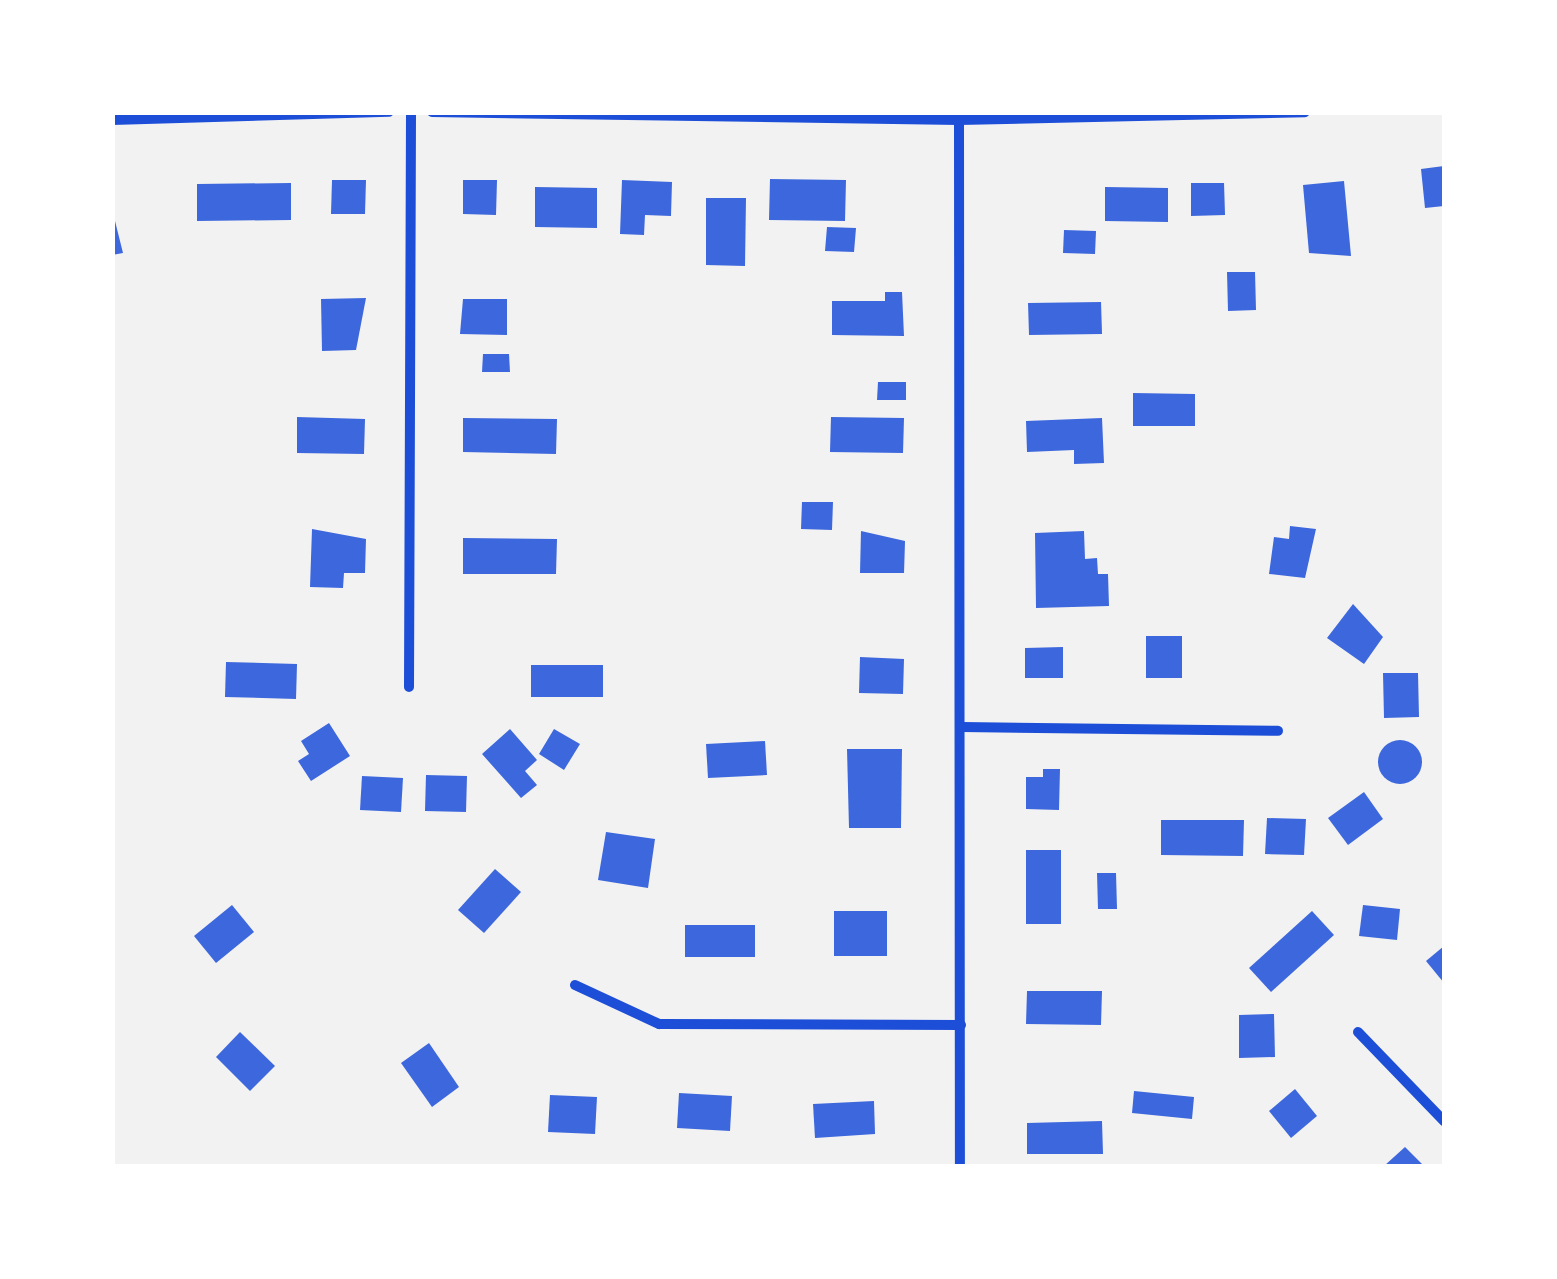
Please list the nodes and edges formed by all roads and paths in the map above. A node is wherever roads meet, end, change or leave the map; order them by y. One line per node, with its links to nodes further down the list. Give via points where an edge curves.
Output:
1 (389, 112): 5 (street)
2 (411, 112): 10 (street)
3 (432, 112): 6 (street)
4 (1305, 112): 7 (street)
5 (138, 114): 8 (street)
6 (686, 115): 9 (street)
7 (1218, 115): 9 (street)
8 (112, 120)
9 (959, 120): 11 (street)
10 (410, 688)
11 (962, 727): 12 (street); 14 (street)
12 (1278, 732)
13 (575, 984): 14 (street, via 659,1024)
14 (961, 1025): 17 (street)
15 (1358, 1032): 16 (street)
16 (1444, 1121)
17 (960, 1166)

